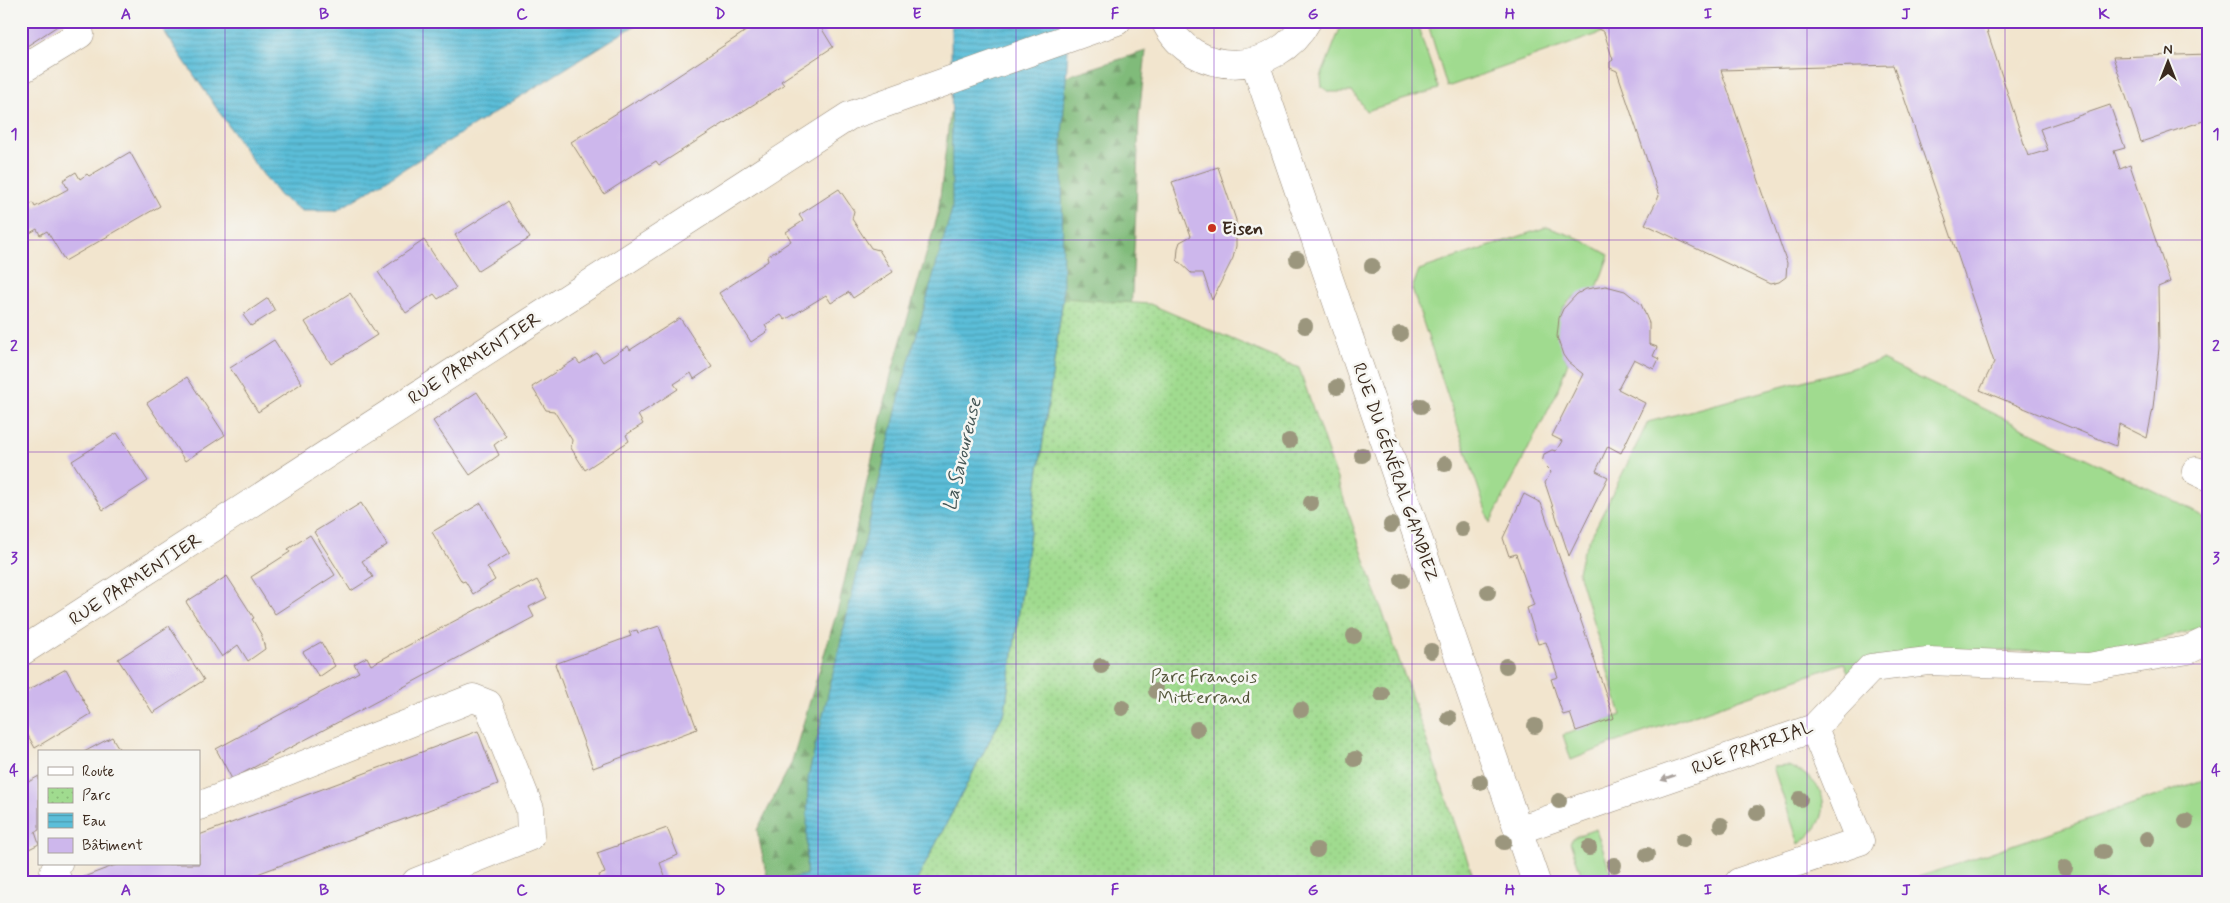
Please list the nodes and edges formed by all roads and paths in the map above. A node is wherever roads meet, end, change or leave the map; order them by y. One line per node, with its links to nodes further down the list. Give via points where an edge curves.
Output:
1 (1117, 21): 8 (street, RUE PARMENTIER, via 849,116)
2 (1165, 21): 5 (street, via 1186,48 1208,59 1231,65)
3 (1307, 21): 5 (street, via 1300,34 1280,52)
4 (80, 34): 6 (street)
5 (1255, 63): 11 (street, RUE DU GÉNÉRAL GAMBIEZ)
6 (21, 70)
7 (2209, 640): 9 (street, RUE PRAIRIAL, via 2188,650 2088,667 1928,661 1871,668)
8 (21, 652)
9 (1814, 728): 11 (street, RUE PRAIRIAL, one-way to 11); 16 (street, via 1860,841)
10 (200, 806): 14 (street, via 473,698 488,704 530,809 531,836)
11 (1518, 830): 15 (street, RUE DU GÉNÉRAL GAMBIEZ)
12 (57, 866): 13 (street, via 54,871)
13 (58, 882)
14 (416, 882)
15 (1536, 882)
16 (1739, 882)

